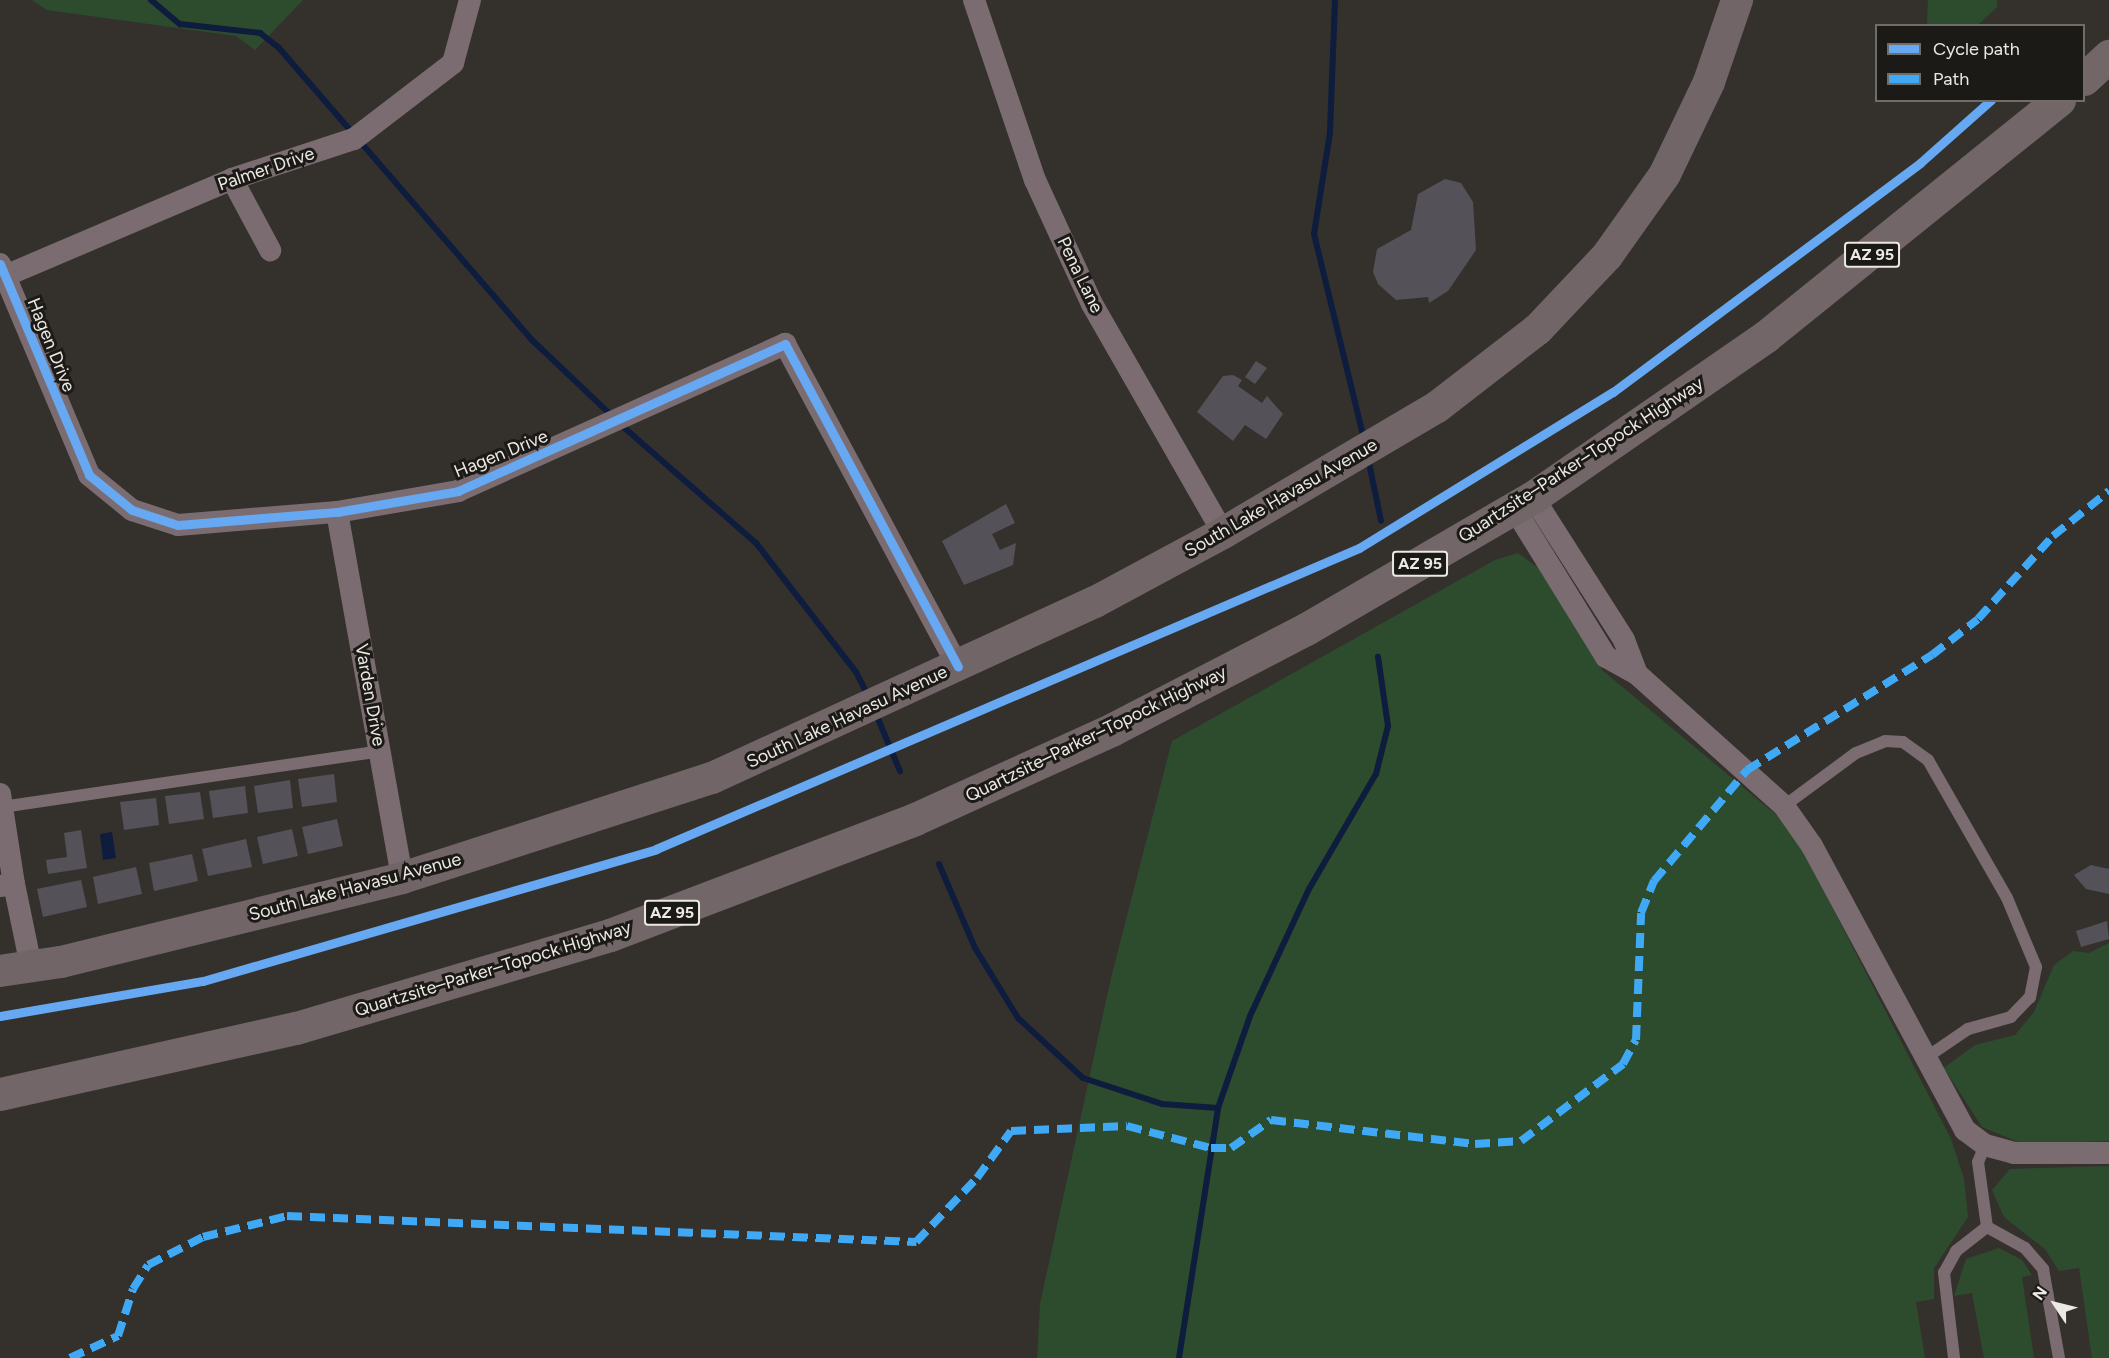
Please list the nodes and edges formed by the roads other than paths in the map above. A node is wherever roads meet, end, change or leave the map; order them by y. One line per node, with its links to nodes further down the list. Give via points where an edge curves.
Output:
1 (470, 0): 7 (street, Palmer Drive, via 453,63 387,115 354,139)
2 (974, 0): 12 (street, Pena Lane, via 1035,180 1092,304)
3 (1737, 0): 12 (main road, South Lake Havasu Avenue, via 1709,82 1665,174 1608,256 1538,329 1437,407)
4 (2109, 56): 5 (highway)
5 (2085, 78)
6 (2057, 102): 10 (highway, Quartzsite–Parker–Topock Highway / AZ 95, via 1783,324)
7 (232, 179): 8 (street); 9 (street, Palmer Drive)
8 (270, 250)
9 (2, 270): 11 (street, Hagen Drive, via 81,462 109,496 132,510 178,525)
10 (1523, 502): 16 (street, via 1624,640 1637,674); 22 (highway, Quartzsite–Parker–Topock Highway / AZ 95, via 1201,685 1015,776 804,864 610,935 402,999 189,1054)
11 (337, 512): 13 (street, Hagen Drive, via 458,491 786,344); 14 (street, Varden Drive)
12 (1223, 533): 13 (main road, South Lake Havasu Avenue, via 1095,602)
13 (957, 666): 17 (main road, South Lake Havasu Avenue, via 712,778)
14 (380, 752): 15 (lane); 17 (street, Varden Drive)
15 (1, 800): 18 (street)
16 (1784, 806): 21 (street, via 1812,846); 21 (lane, via 1856,753 1885,741 1904,742 1928,760 2007,897 2036,967 2030,997 2011,1017 1968,1029)
17 (402, 878): 19 (main road, South Lake Havasu Avenue)
18 (7, 885): 19 (street)
19 (31, 966): 20 (main road, South Lake Havasu Avenue)
20 (0, 971)
21 (1924, 1059): 23 (street, via 1957,1122)
22 (0, 1094)
23 (1985, 1145): 24 (street, via 2030,1155); 25 (lane, via 1978,1162)
24 (2109, 1154)
25 (1987, 1227): 26 (lane, via 1956,1251 1944,1273); 27 (lane, via 2025,1248 2043,1269)
26 (1954, 1358)
27 (2059, 1358)

